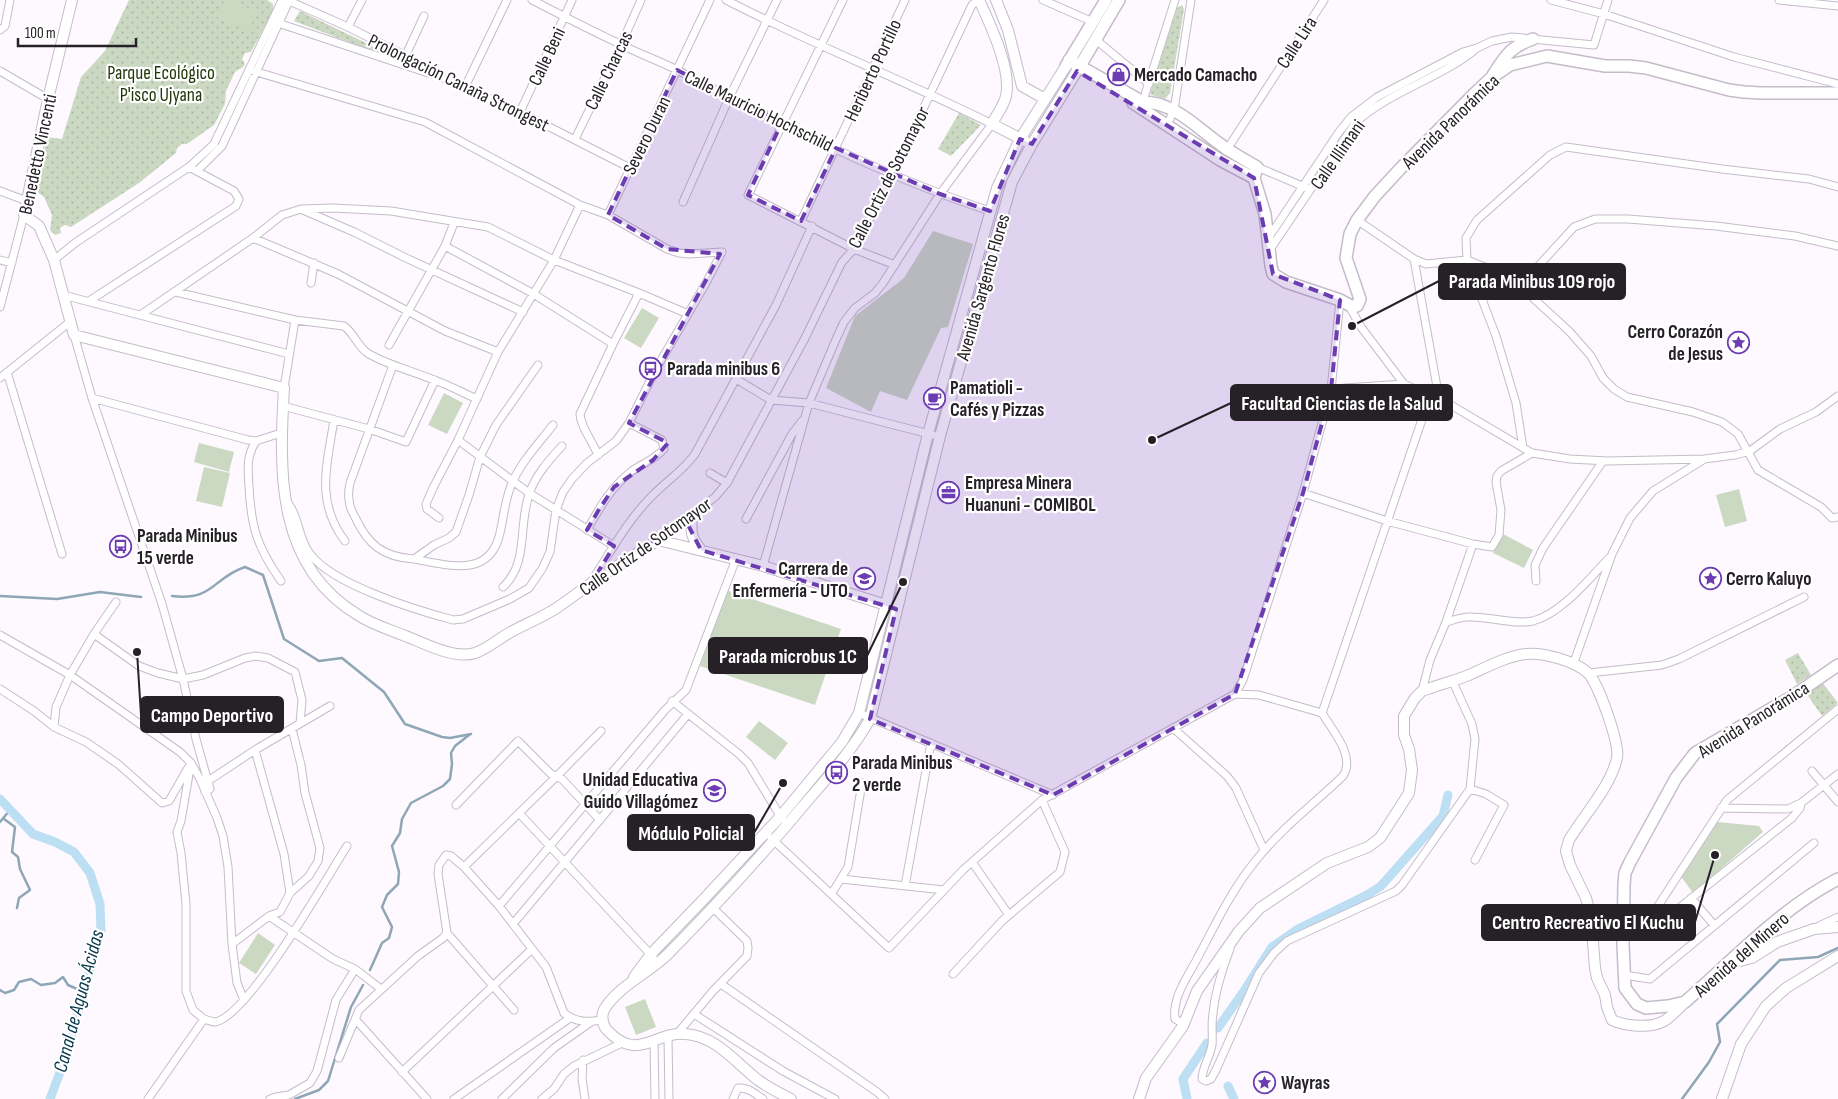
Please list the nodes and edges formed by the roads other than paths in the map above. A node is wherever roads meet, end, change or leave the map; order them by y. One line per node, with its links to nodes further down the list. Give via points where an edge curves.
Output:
1 (10, 0): 35 (street, via 5,26)
2 (286, 0): 25 (street, Prolongación Canaña Strongest); 30 (street); 33 (street)
3 (362, 0): 34 (street)
4 (507, 0): 51 (street)
5 (532, 0): 29 (street, Calle Mauricio Hochschild)
6 (572, 0): 29 (street, Calle Beni)
7 (641, 0): 38 (street, Calle Charcas)
8 (710, 0): 45 (street, Severo Duran)
9 (726, 0): 31 (street)
10 (777, 0): 31 (street)
11 (843, 0): 39 (street)
12 (905, 0): 44 (street, Heriberto Portillo)
13 (979, 0): 52 (street, Calle Ortiz de Sotomayor, via 972,6); 61 (street, via 1002,58 1006,79 1006,96)
14 (996, 0): 56 (street, via 1022,86)
15 (1043, 0): 32 (street)
16 (1106, 0): 32 (main road, Avenida Sargento Flores)
17 (1119, 0): 36 (main road, Avenida Sargento Flores)
18 (1175, 0): 49 (street)
19 (1190, 0): 58 (street)
20 (1324, 0): 67 (street, Calle Lira)
21 (1550, 0): 27 (street)
22 (1608, 0): 27 (street)
23 (1780, 0): 26 (street)
24 (71, 2): 55 (street, Benedetto Vincenti)
25 (298, 3): 34 (street, Prolongación Canaña Strongest)
26 (1838, 6)
27 (1604, 14): 37 (street, Calle Illimani, via 1594,45); 50 (street, via 1734,57)
28 (424, 16): 40 (street)
29 (565, 17): 38 (street, Calle Mauricio Hochschild); 59 (street, Calle Beni)
30 (272, 21): 33 (street); 47 (street)
31 (767, 21): 39 (street); 54 (street)
32 (1093, 22): 43 (main road, Avenida Sargento Flores)
33 (279, 24): 42 (street); 47 (street)
34 (348, 27): 40 (street, Prolongación Canaña Strongest)
35 (0, 30)
36 (1095, 39): 43 (main road, Avenida Sargento Flores); 49 (street)
37 (1534, 39): 41 (main road, Avenida Panorámica, via 1511,49); 75 (street, Calle Illimani, via 1503,38 1477,48 1467,57 1367,112 1356,122)
38 (621, 45): 45 (street, Calle Mauricio Hochschild); 63 (street, Calle Charcas)
39 (820, 45): 44 (street); 60 (street)
40 (406, 56): 42 (street); 48 (street, Prolongación Canaña Strongest)
41 (1506, 63): 53 (main road, Avenida Panorámica, via 1547,56 1605,66 1646,68 1744,92); 85 (main road, Avenida Panorámica, via 1400,169)
42 (402, 65): 48 (street)
43 (1073, 66): 56 (street, Avenida Sargento Flores); 57 (main road); 65 (street, Avenida Sargento Flores)
44 (873, 68): 52 (street); 66 (street, Heriberto Portillo)
45 (677, 70): 54 (street, Calle Mauricio Hochschild); 70 (street, Severo Duran)
46 (0, 71): 55 (street)
47 (254, 71): 69 (street, via 220,136); 71 (street, via 222,146); 80 (street, via 425,122)
48 (443, 78): 51 (street, Prolongación Canaña Strongest)
49 (1149, 84): 57 (street)
50 (1838, 84)
51 (465, 87): 59 (street, Prolongación Canaña Strongest)
52 (930, 93): 61 (street); 73 (street, Calle Ortiz de Sotomayor)
53 (1838, 93)
54 (729, 98): 60 (street, Calle Mauricio Hochschild); 79 (street)
55 (48, 99): 78 (street, Benedetto Vincenti)
56 (1045, 99): 64 (street, Avenida Sargento Flores)
57 (1142, 104): 58 (main road, via 1154,102); 62 (main road)
58 (1174, 110): 62 (street); 67 (main road)
59 (520, 112): 63 (street, Prolongación Canaña Strongest)
60 (782, 122): 66 (street, Calle Mauricio Hochschild); 86 (street, via 748,195)
61 (992, 124): 64 (street); 77 (street)
62 (1167, 125): 68 (main road)
63 (575, 139): 70 (street, Prolongación Canaña Strongest)
64 (1020, 139): 65 (street); 82 (street, Avenida Sargento Flores, via 1002,175)
65 (1032, 144): 149 (street, Avenida Sargento Flores, via 1012,182)
66 (836, 148): 73 (street, Calle Mauricio Hochschild); 86 (street, Heriberto Portillo)
67 (1227, 149): 68 (street, Calle Lira); 72 (main road)
68 (1220, 160): 72 (main road)
69 (189, 167): 71 (street); 96 (street)
70 (630, 168): 84 (street, Severo Duran)
71 (197, 171): 110 (street, via 234,192 239,198 236,206)
72 (1256, 173): 75 (street); 91 (main road)
73 (892, 175): 77 (street, Calle Mauricio Hochschild); 93 (street, Calle Ortiz de Sotomayor)
74 (1838, 187): 98 (street, via 1809,179 1566,147 1550,156 1477,220 1466,238)
75 (1308, 188): 91 (street, Calle Illimani); 91 (street, Calle Illimani)
76 (0, 191): 78 (street)
77 (940, 194): 82 (street, Calle Mauricio Hochschild); 101 (street)
78 (27, 202): 83 (street, Benedetto Vincenti)
79 (683, 202)
80 (580, 205): 84 (street); 97 (street)
81 (301, 209): 87 (street, via 391,211); 89 (street, via 282,215); 102 (street)
82 (990, 211): 148 (street, Avenida Sargento Flores)
83 (24, 215): 96 (street, via 39,226); 99 (street, Benedetto Vincenti)
84 (608, 216): 116 (street, via 650,241 679,253 722,252)
85 (1357, 220): 94 (street); 109 (main road, Avenida Panorámica, via 1350,234 1346,258)
86 (801, 221): 88 (street)
87 (454, 223): 90 (street); 97 (street, via 488,227)
88 (812, 226): 93 (street); 129 (street)
89 (253, 238): 100 (street); 105 (street)
90 (445, 246): 102 (street); 107 (street)
91 (1268, 246): 111 (main road, via 1273,274)
92 (1838, 246): 104 (street, via 1795,236 1716,226 1595,219 1574,227 1531,274)
93 (854, 249): 101 (street); 139 (street, Calle Ortiz de Sotomayor, via 842,262)
94 (1414, 259): 98 (street, via 1426,264); 137 (street)
95 (0, 260): 99 (street)
96 (54, 260): 108 (street)
97 (554, 260): 106 (street); 107 (street)
98 (1467, 260): 104 (street); 153 (street, via 1503,358 1516,403)
99 (12, 263): 112 (street, Benedetto Vincenti)
100 (314, 263): 103 (street); 113 (street)
101 (895, 265): 140 (street, via 875,293 855,308 844,322)
102 (432, 269): 113 (street); 114 (street)
103 (311, 283)
104 (1526, 284): 154 (street, via 1533,298 1569,331 1614,389 1627,397 1722,422 1738,434)
105 (176, 292): 115 (street); 117 (street)
106 (639, 292): 116 (street); 121 (street)
107 (532, 293): 114 (street); 121 (street)
108 (63, 295): 110 (street); 118 (street)
109 (1360, 299): 111 (main road, via 1352,307); 119 (street)
110 (89, 301): 115 (street)
111 (1344, 303): 119 (street); 133 (street)
112 (0, 307)
113 (408, 312): 122 (street); 123 (street, via 445,332)
114 (523, 312): 123 (street)
115 (142, 314): 124 (street)
116 (688, 314): 144 (street)
117 (295, 320): 124 (street, Calle Ortiz de Sotomayor); 125 (street, via 344,326 360,348)
118 (71, 322): 120 (street); 127 (street)
119 (1361, 327): 131 (street)
120 (74, 335): 132 (street); 136 (street)
121 (612, 344): 156 (street, via 580,414 580,421)
122 (389, 345)
123 (498, 352): 138 (street)
124 (289, 354): 132 (street, Calle Ortiz de Sotomayor)
125 (393, 365): 130 (street); 146 (street)
126 (538, 365): 157 (street, via 496,425)
127 (8, 372): 128 (street); 178 (street)
128 (0, 378)
129 (736, 379): 139 (street); 176 (street, via 689,463 650,497)
130 (435, 380): 138 (street); 146 (street, via 406,442)
131 (1404, 384): 133 (street); 134 (street)
132 (284, 388): 141 (street, Calle Ortiz de Sotomayor)
133 (1332, 390): 164 (street)
134 (1430, 396): 137 (street); 171 (street)
135 (1838, 396): 154 (street)
136 (92, 398): 150 (street); 199 (street, via 162,604)
137 (1439, 398): 153 (street)
138 (477, 399): 151 (street)
139 (771, 400): 140 (street); 162 (street, Calle Ortiz de Sotomayor)
140 (809, 403): 142 (street); 148 (street)
141 (282, 406): 143 (street); 147 (street, Calle Ortiz de Sotomayor)
142 (805, 417): 170 (street, via 792,434); 182 (street)
143 (334, 420): 146 (street); 174 (street, via 325,492 331,518)
144 (629, 423): 156 (street, via 616,441); 172 (street, via 662,440 664,449 614,487)
145 (553, 425): 161 (street)
146 (369, 429): 180 (street, via 350,483 348,501 360,528 379,549 401,558)
147 (281, 433): 150 (street); 165 (street, Calle Ortiz de Sotomayor)
148 (928, 434): 149 (street); 183 (street, Avenida Sargento Flores)
149 (940, 436): 186 (street, Avenida Sargento Flores)
150 (256, 440): 184 (street, via 248,460 250,514 256,538)
151 (458, 440): 157 (street); 169 (street, via 426,504 427,509)
152 (562, 446): 163 (street)
153 (1523, 448): 155 (street)
154 (1747, 452): 158 (street); 168 (street, via 1758,470 1822,506 1832,518)
155 (1532, 453): 159 (street); 175 (street, via 1497,476 1501,510 1499,535 1492,547)
156 (598, 455): 166 (street, via 572,479)
157 (480, 457): 161 (street); 180 (street, via 456,532)
158 (1704, 459): 159 (street); 179 (street, via 1653,491 1630,518)
159 (1603, 460): 185 (street, via 1543,548 1535,566)
160 (710, 473): 162 (street)
161 (512, 481): 163 (street); 180 (street, via 497,546 487,558 461,567)
162 (727, 483): 167 (street, Calle Ortiz de Sotomayor, via 716,497)
163 (529, 493): 166 (street); 188 (street, via 519,562)
164 (1303, 493): 171 (street); 203 (street, via 1243,680)
165 (284, 498): 166 (street, via 294,512 309,554 317,563 351,584 453,620 463,619 529,588 550,552); 187 (street, Calle Ortiz de Sotomayor, via 298,549 306,565 327,591 359,616 444,650 476,653 554,609)
166 (556, 510): 172 (street)
167 (692, 515): 173 (street, Calle Ortiz de Sotomayor); 177 (street, via 691,534)
168 (1838, 517)
169 (439, 518)
170 (746, 519)
171 (1387, 521): 175 (street); 208 (street)
172 (587, 530): 176 (street)
173 (658, 540): 177 (street); 187 (street, Calle Ortiz de Sotomayor)
174 (345, 541)
175 (1473, 544): 192 (street)
176 (614, 546): 187 (street)
177 (702, 550): 181 (street)
178 (62, 554)
179 (1612, 554): 192 (street, via 1547,616 1532,621 1504,621 1471,616); 195 (street)
180 (414, 559)
181 (736, 559): 182 (street); 204 (street, via 686,690)
182 (763, 566): 191 (street)
183 (892, 579): 186 (street); 191 (street, Avenida Sargento Flores)
184 (280, 581)
185 (1536, 581)
186 (903, 582): 210 (street, Avenida Sargento Flores)
187 (590, 584)
188 (503, 588)
189 (1804, 597): 197 (street, via 1679,659)
190 (116, 602): 193 (street)
191 (886, 605): 207 (street, Avenida Sargento Flores)
192 (1446, 622): 202 (street, via 1430,660)
193 (94, 634): 198 (street); 199 (street, via 139,666)
194 (0, 635): 198 (street)
195 (1573, 665): 197 (street); 200 (street, via 1541,654 1526,654)
196 (1838, 665): 279 (main road, Avenida Panorámica, via 1793,696 1695,754 1676,778 1625,873)
197 (1589, 674): 285 (street, via 1609,716 1618,756 1612,773 1569,840 1566,851 1591,917 1597,978 1612,1020 1622,1024 1664,1021)
198 (70, 675): 212 (street, via 56,707); 218 (street)
199 (183, 679): 211 (street, via 203,675 245,658 268,658 295,672 302,700); 222 (street)
200 (1452, 680): 202 (street); 225 (street, via 1472,724 1475,739)
201 (0, 689): 212 (street)
202 (1422, 691): 270 (street, via 1404,716 1404,735 1412,770 1409,793 1380,838 1368,848 1327,863 1260,908)
203 (1235, 694): 208 (street, via 1259,695); 213 (street)
204 (672, 701): 209 (street); 231 (street)
205 (330, 706): 211 (street)
206 (1838, 709): 233 (street, via 1734,793)
207 (859, 713): 210 (street); 235 (street, Avenida Sargento Flores, via 842,742)
208 (1322, 713): 243 (street, via 1343,747 1347,771)
209 (688, 714): 235 (street, via 740,754); 236 (street)
210 (870, 719): 216 (street); 237 (street, Avenida Sargento Flores, via 844,758)
211 (300, 723): 214 (street)
212 (54, 727): 218 (street, via 86,742 118,764 162,804 169,801)
213 (1173, 728): 227 (street); 243 (street, via 1228,776)
214 (292, 729): 217 (street); 253 (street, via 320,848 318,861 309,876)
215 (600, 731): 221 (street)
216 (931, 743): 227 (street); 250 (street)
217 (255, 750): 222 (street); 253 (street, via 284,854)
218 (191, 763): 226 (street); 290 (street, via 177,832 186,904 186,991 193,1010)
219 (1812, 771): 224 (street)
220 (1838, 774): 224 (street)
221 (557, 776): 231 (street); 232 (street, via 551,774 518,741); 234 (street)
222 (208, 781): 226 (street, via 210,789)
223 (862, 782): 248 (street, via 848,867)
224 (1824, 785): 229 (street); 230 (street)
225 (1470, 789): 244 (street, via 1504,805); 270 (street, via 1402,885 1287,941 1274,953 1259,973 1216,1070 1211,1080 1206,1082 1202,1073 1212,1044 1212,1015 1217,989)
226 (205, 792): 271 (street, via 223,836)
227 (1053, 795): 228 (street)
228 (1042, 800): 246 (street); 260 (street, via 1066,852 1063,866)
229 (1838, 802)
230 (1801, 803): 233 (street, via 1788,809); 256 (street, via 1792,818)
231 (585, 804): 236 (street); 242 (street)
232 (456, 805)
233 (1721, 808): 258 (street)
234 (519, 813): 242 (street); 247 (street)
235 (780, 817): 237 (street); 238 (street, Avenida Sargento Flores)
236 (600, 820): 245 (street)
237 (788, 824): 239 (street, Avenida Sargento Flores)
238 (766, 832): 239 (street); 251 (street, Avenida Sargento Flores)
239 (774, 841): 254 (street); 255 (street, Avenida Sargento Flores)
240 (1814, 843): 265 (street)
241 (347, 846): 268 (street)
242 (550, 846): 245 (street); 257 (street)
243 (1264, 850): 294 (street, via 1236,888 1180,990 1174,1010 1175,1019)
244 (1475, 860)
245 (566, 862): 263 (street); 273 (street)
246 (972, 862): 252 (street); 260 (street)
247 (464, 867): 257 (street); 269 (street, via 446,855 439,865)
248 (841, 879): 250 (street); 254 (street)
249 (1838, 879): 276 (main road, Avenida del Minero, via 1764,930)
250 (905, 886): 252 (street)
251 (715, 888): 255 (street); 273 (street, Avenida Sargento Flores)
252 (944, 890): 254 (street, via 889,948)
253 (290, 893): 261 (street, via 280,912)
254 (832, 894)
255 (724, 897): 259 (street, Avenida Sargento Flores)
256 (1691, 898): 264 (street); 265 (street)
257 (499, 906): 263 (street)
258 (1658, 906)
259 (713, 908): 275 (street, Avenida Sargento Flores); 281 (street, via 747,941 748,948 747,956)
260 (1009, 915): 278 (street)
261 (269, 916): 268 (street); 271 (street)
262 (1838, 917): 267 (street)
263 (513, 924): 272 (street)
264 (1659, 924)
265 (1714, 925): 279 (street, via 1650,979)
266 (1838, 927): 267 (street)
267 (1814, 929): 276 (street, via 1777,942 1752,958)
268 (293, 932): 277 (street, via 333,959); 284 (street)
269 (447, 933): 282 (street); 283 (street)
270 (1234, 939): 294 (street, via 1197,991)
271 (232, 944): 284 (street)
272 (532, 948): 282 (street); 289 (street, via 546,967 564,1013)
273 (651, 954): 275 (street); 280 (street, Avenida Sargento Flores)
274 (1838, 956): 316 (street, via 1786,988 1766,1006 1741,1044)
275 (658, 964): 280 (street, Avenida Sargento Flores)
276 (1727, 964): 285 (main road, Avenida del Minero)
277 (355, 969): 283 (street); 302 (street, via 336,1000 317,1072 310,1083 289,1095)
278 (953, 974)
279 (1624, 975): 286 (main road, Avenida Panorámica, via 1625,988)
280 (631, 982): 292 (street, via 603,1010)
281 (721, 984): 288 (street); 314 (street)
282 (492, 986): 287 (street); 300 (street)
283 (380, 989): 291 (street, via 359,1010)
284 (244, 1000): 290 (street, via 221,1019 214,1022)
285 (1685, 1002): 286 (main road, Avenida del Minero, via 1653,1008)
286 (1637, 1004)
287 (514, 1010)
288 (694, 1014): 295 (street); 313 (street, via 784,1071)
289 (570, 1018): 293 (street); 304 (street)
290 (204, 1019): 301 (street)
291 (356, 1020): 298 (street); 300 (street)
292 (603, 1020): 293 (street); 297 (street, via 605,1027)
293 (591, 1022): 305 (street, via 554,1048)
294 (1184, 1024): 315 (street, via 1146,1078)
295 (672, 1035): 296 (street); 309 (street); 312 (street, via 704,1038 765,1084)
296 (654, 1041): 297 (street, via 638,1045); 308 (street)
297 (622, 1043): 299 (street)
298 (339, 1058)
299 (583, 1060): 306 (street, via 564,1074); 307 (street)
300 (402, 1072): 303 (street)
301 (148, 1099)
302 (270, 1099)
303 (427, 1099)
304 (454, 1099)
305 (502, 1099)
306 (542, 1099)
307 (585, 1099)
308 (655, 1099)
309 (669, 1099)
310 (733, 1099): 311 (street, via 738,1088 743,1087)
311 (763, 1099)
312 (791, 1099)
313 (836, 1099)
314 (886, 1099)
315 (1139, 1099)
316 (1722, 1099)

